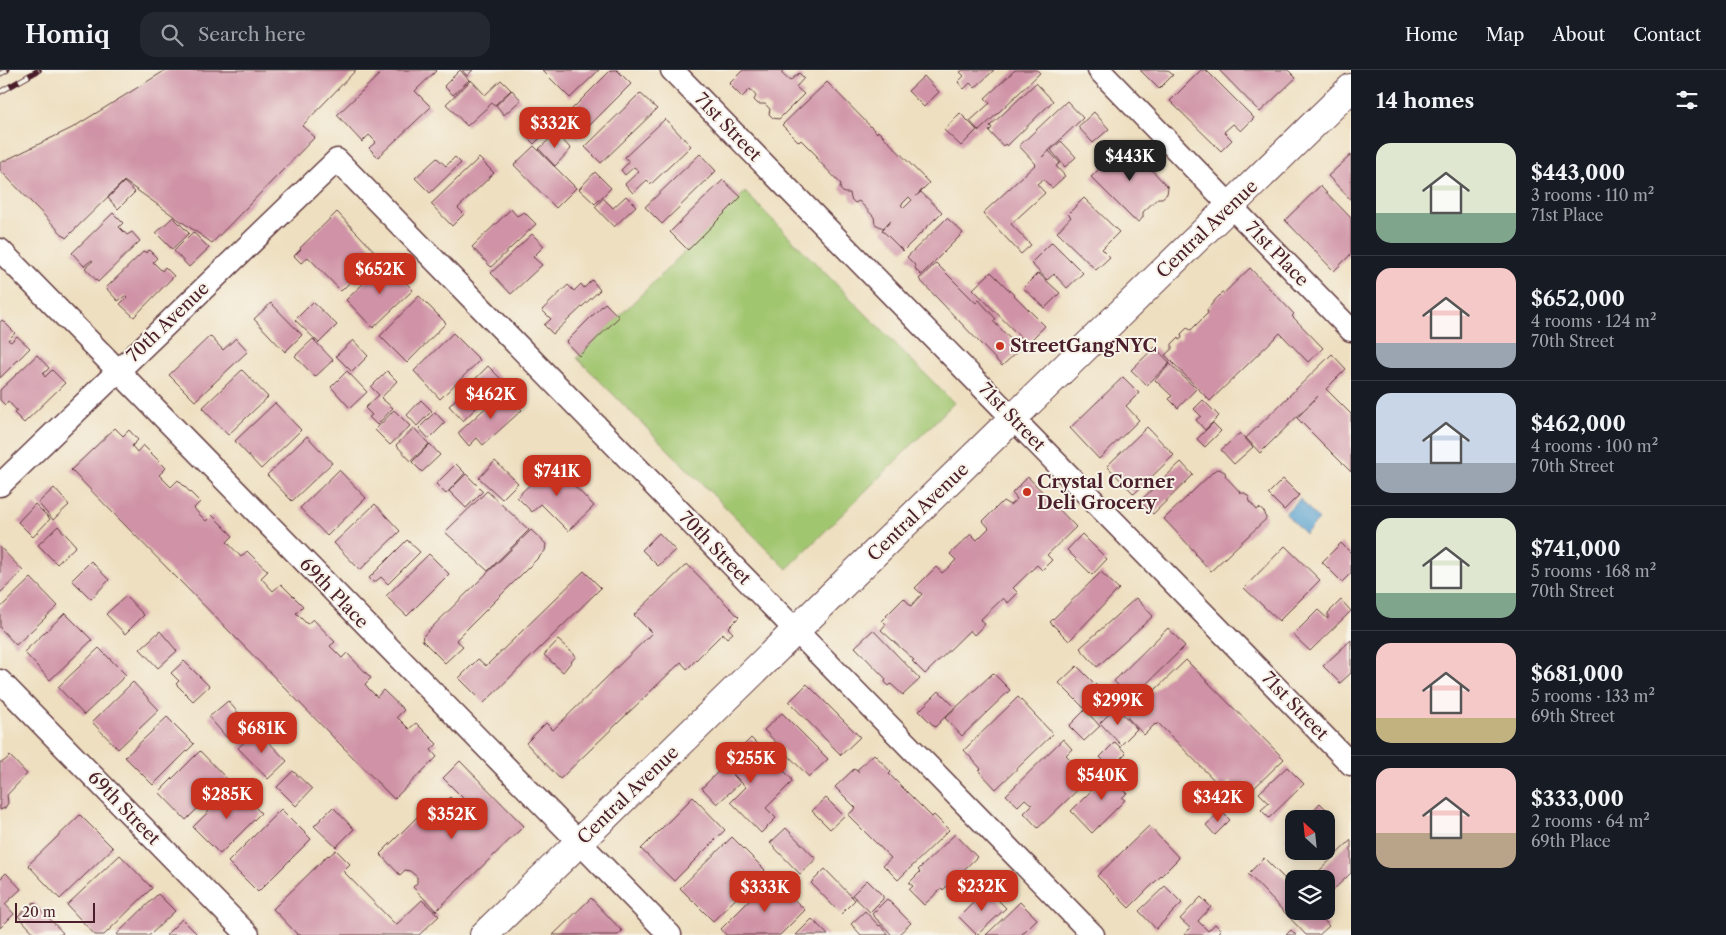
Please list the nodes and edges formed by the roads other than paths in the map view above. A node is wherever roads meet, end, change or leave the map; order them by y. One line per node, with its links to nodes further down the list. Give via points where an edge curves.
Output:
1 (672, 70): 9 (street, 71st Street)
2 (1099, 70): 5 (street, 71st Place)
3 (1351, 88): 5 (main road, Central Avenue)
4 (337, 160): 8 (street, 70th Avenue); 11 (street, 70th Street)
5 (1230, 206): 7 (street, 71st Place); 9 (main road, Central Avenue)
6 (0, 250): 8 (street, 69th Place)
7 (1351, 330)
8 (117, 371): 10 (street, 70th Avenue); 14 (street, 69th Place)
9 (1014, 419): 11 (main road, Central Avenue); 13 (street, 71st Street)
10 (0, 485)
11 (796, 631): 14 (main road, Central Avenue); 18 (street, 70th Street)
12 (0, 681): 15 (street, 69th Street)
13 (1351, 764)
14 (579, 842): 16 (main road, Central Avenue); 17 (street, 69th Place)
15 (248, 935)
16 (484, 935)
17 (670, 935)
18 (1093, 935)

